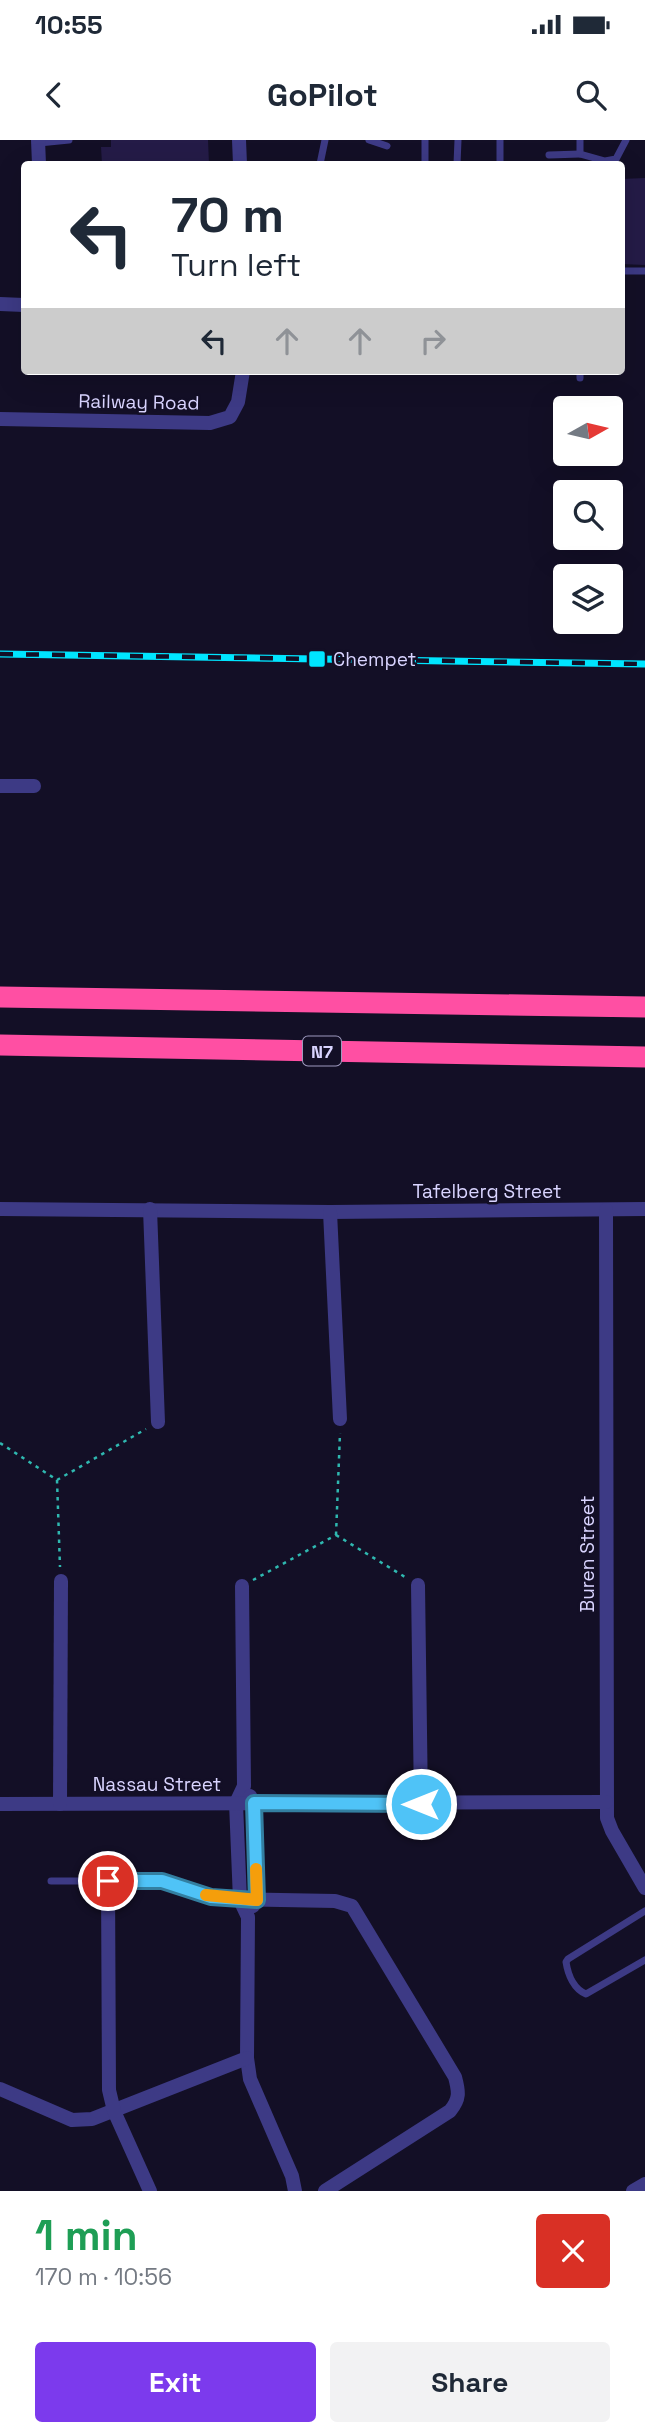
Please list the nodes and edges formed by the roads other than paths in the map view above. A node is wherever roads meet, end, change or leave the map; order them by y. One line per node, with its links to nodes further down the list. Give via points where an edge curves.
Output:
1 (69, 140): 10 (lane)
2 (239, 140): 15 (street)
3 (325, 140): 16 (lane)
4 (369, 140): 11 (lane)
5 (425, 140): 17 (lane)
6 (458, 140): 18 (lane)
7 (500, 140): 19 (lane)
8 (580, 140): 12 (lane)
9 (626, 140): 12 (lane, via 616,159)
10 (38, 141): 14 (street)
11 (387, 146)
12 (580, 154): 13 (lane)
13 (549, 155)
14 (39, 161)
15 (240, 161)
16 (321, 161)
17 (425, 161)
18 (457, 161)
19 (500, 161)
20 (625, 271): 21 (lane)
21 (645, 271)
22 (0, 304): 23 (street)
23 (21, 305)
24 (243, 375): 25 (street, Railway Road, via 239,402 230,417 210,423)
25 (0, 419)
26 (0, 786): 27 (street)
27 (34, 786)
28 (0, 997): 29 (highway)
29 (645, 1007)
30 (0, 1045): 31 (highway, N7)
31 (645, 1057)
32 (0, 1209): 33 (street, Tafelberg Street)
33 (150, 1209): 36 (street, Tafelberg Street); 38 (street)
34 (645, 1209): 35 (street, Tafelberg Street)
35 (606, 1210): 36 (street, Tafelberg Street); 43 (street, Buren Street)
36 (330, 1212): 37 (street)
37 (340, 1419)
38 (158, 1422)
39 (61, 1581): 46 (street)
40 (242, 1586): 42 (street, Nassau Street)
41 (418, 1586): 48 (street)
42 (244, 1786): 44 (street); 47 (street)
43 (606, 1802): 48 (street, Nassau Street); 51 (street, Buren Street, via 609,1825)
44 (254, 1803): 47 (street, Nassau Street); 48 (street, Nassau Street); 53 (street)
45 (0, 1804): 46 (street, Nassau Street)
46 (60, 1804): 47 (street, Nassau Street)
47 (236, 1804): 52 (street)
48 (421, 1804)
49 (51, 1881): 50 (lane)
50 (108, 1881): 52 (street, via 162,1881 211,1897); 59 (street, via 108,2090)
51 (645, 1888)
52 (240, 1900): 53 (street); 55 (street)
53 (257, 1900): 55 (street); 63 (street, via 335,1901 352,1906 455,2077 459,2093 450,2111)
54 (645, 1912): 56 (lane, via 566,1962 572,1981 586,1994)
55 (248, 1917): 57 (street)
56 (645, 1960)
57 (247, 2058): 59 (street); 62 (street, via 252,2087)
58 (0, 2089): 59 (street, via 72,2120 92,2119)
59 (114, 2110): 61 (street)
60 (645, 2184): 64 (street)
61 (150, 2191)
62 (295, 2191)
63 (325, 2191)
64 (634, 2191)

